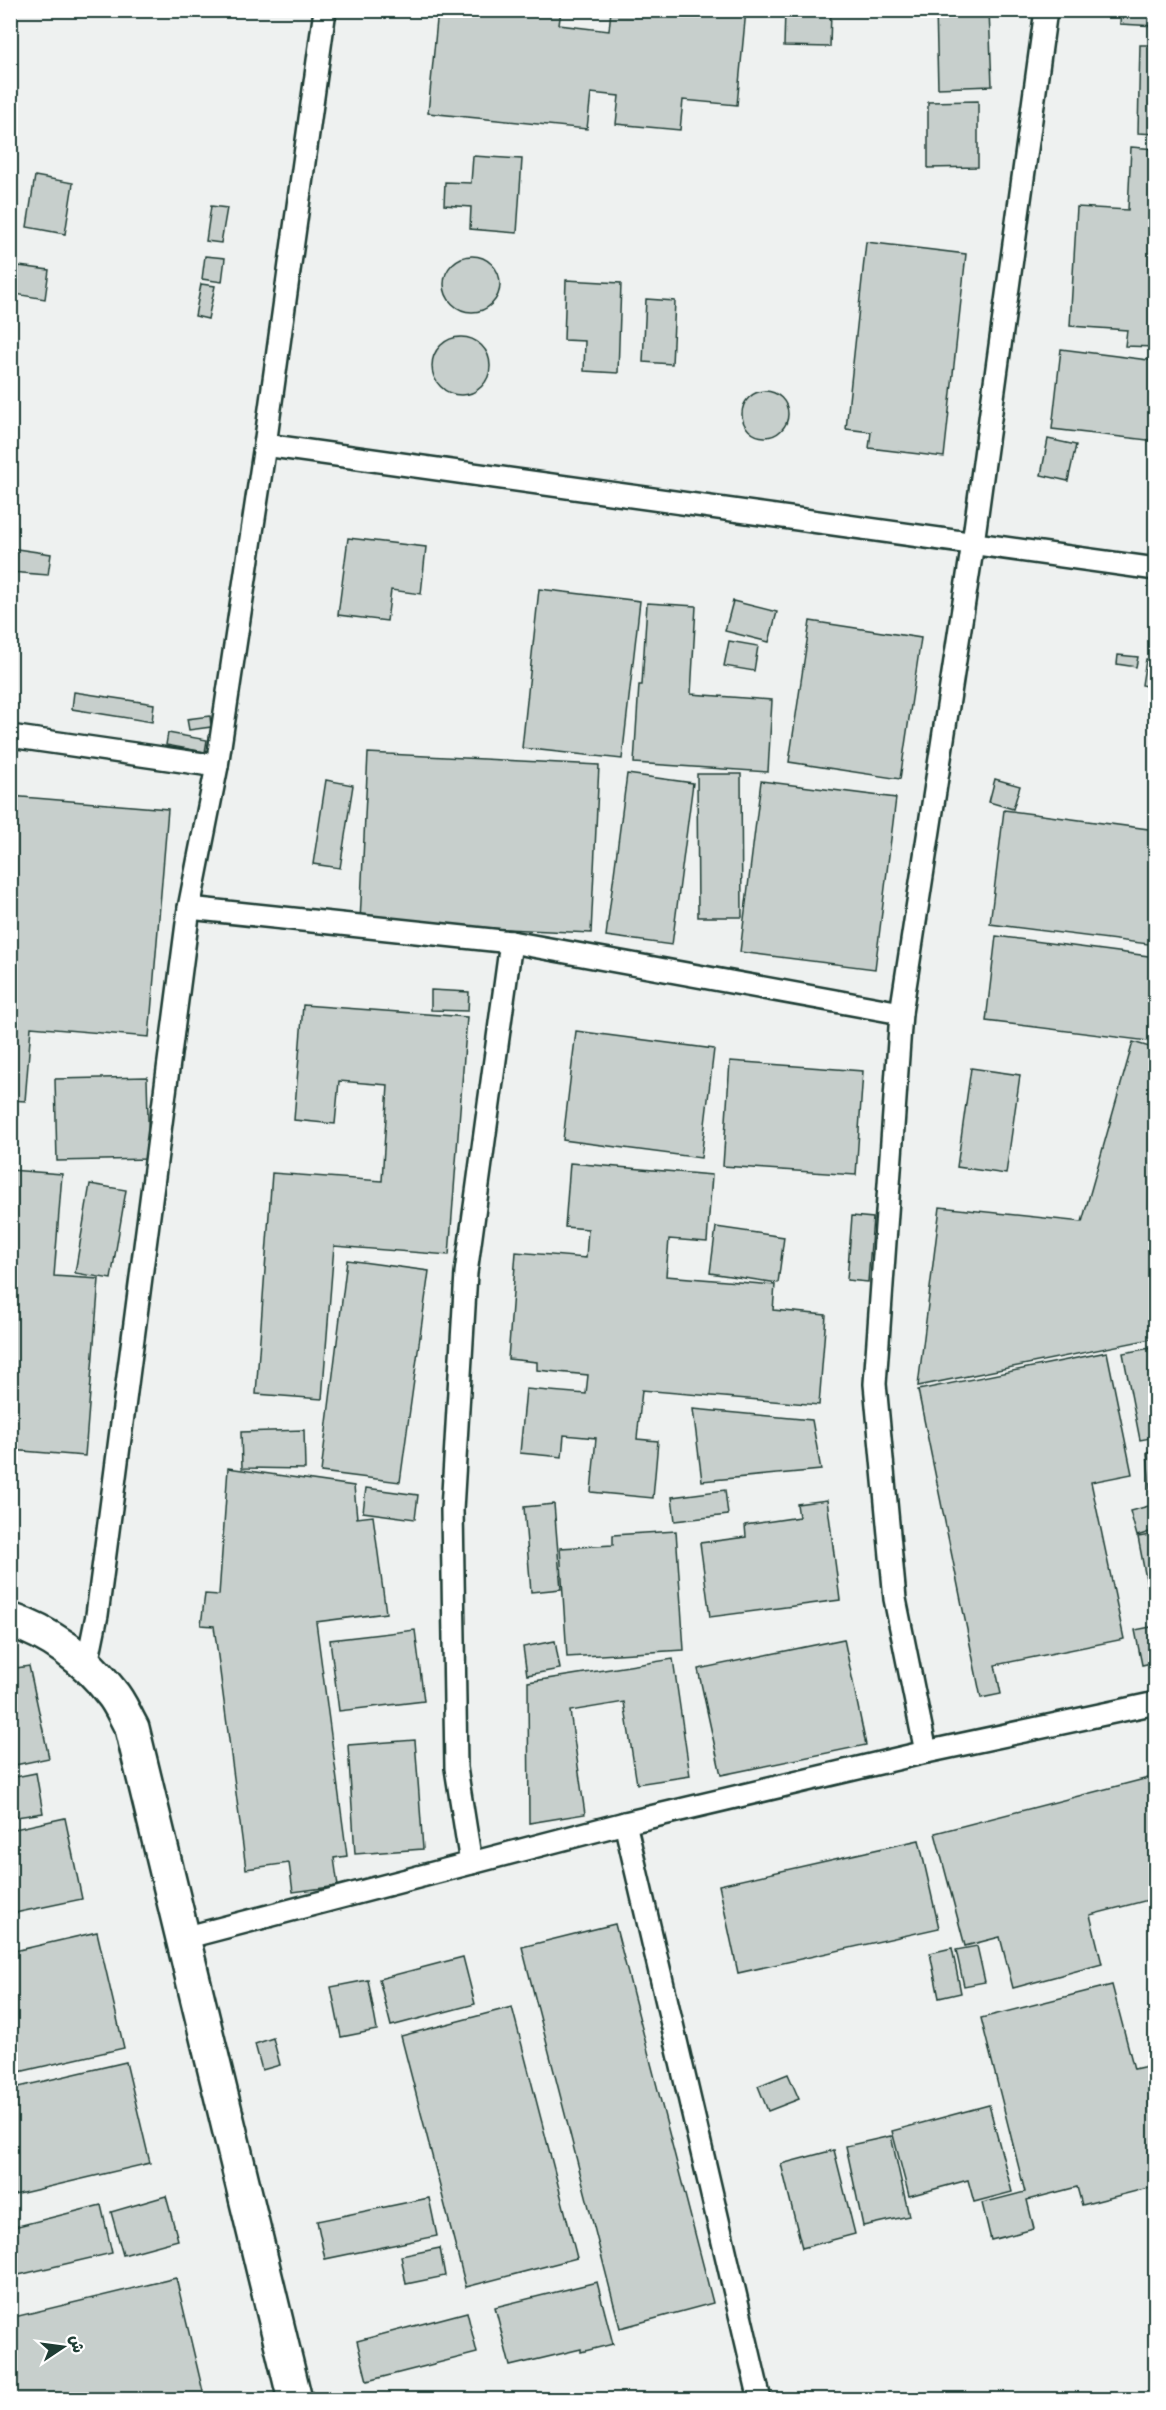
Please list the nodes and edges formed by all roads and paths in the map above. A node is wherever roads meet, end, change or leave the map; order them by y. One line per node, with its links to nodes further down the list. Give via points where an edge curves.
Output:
1 (325, 10): 3 (lane)
2 (1046, 10): 4 (lane)
3 (265, 445): 4 (lane); 7 (lane)
4 (973, 543): 5 (lane); 10 (lane)
5 (1155, 569)
6 (10, 736): 7 (lane)
7 (217, 766): 8 (lane)
8 (189, 908): 9 (lane); 12 (lane, via 97,1615)
9 (511, 942): 10 (lane); 16 (lane, via 466,1273 452,1510 456,1768)
10 (901, 1013): 14 (lane, via 875,1384 895,1599)
11 (10, 1620): 12 (street, via 55,1641)
12 (87, 1664): 17 (street, via 113,1694 132,1728)
13 (1155, 1703): 14 (lane)
14 (926, 1752): 15 (lane)
15 (625, 1823): 16 (lane); 19 (lane)
16 (471, 1863): 17 (lane)
17 (184, 1938): 18 (street)
18 (295, 2400)
19 (760, 2400)

